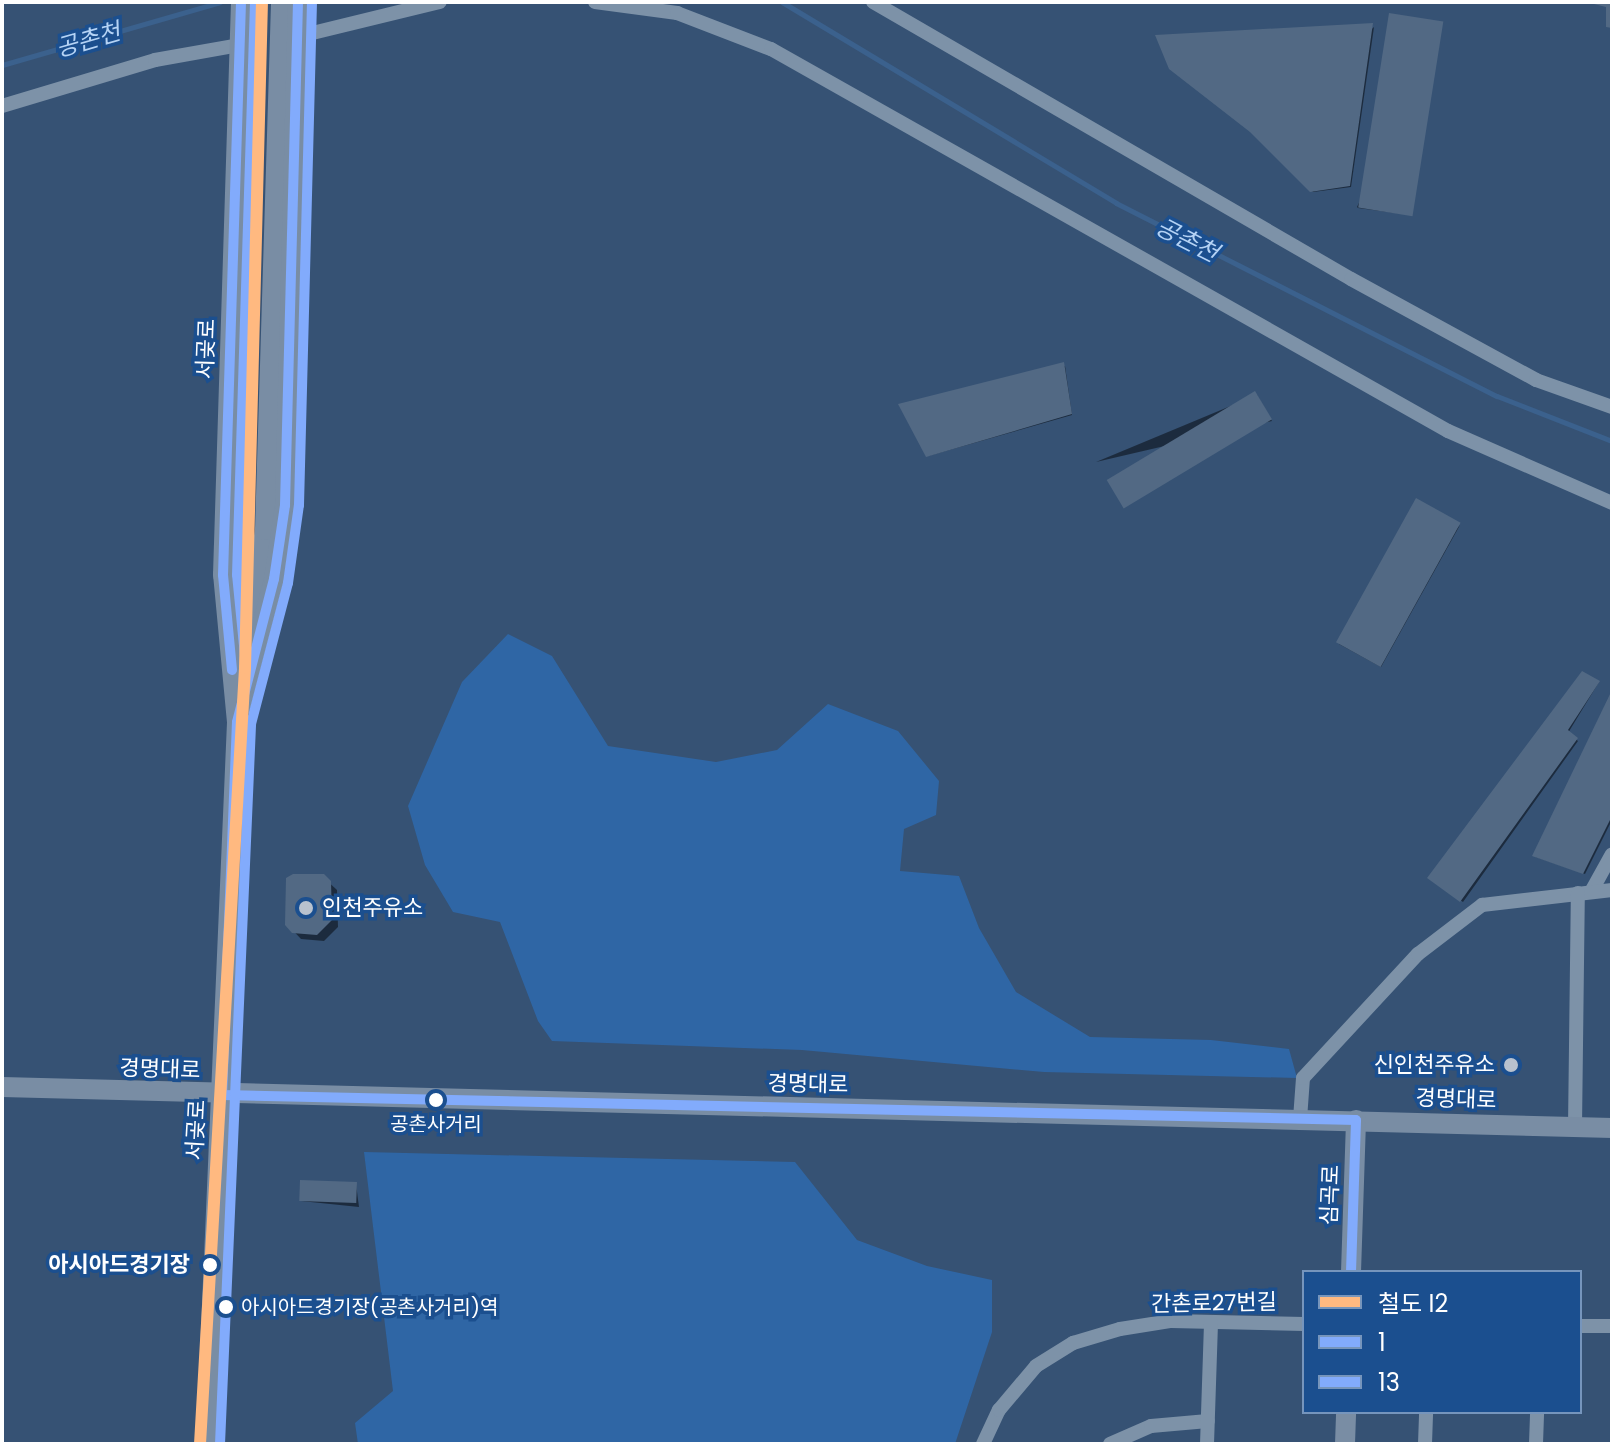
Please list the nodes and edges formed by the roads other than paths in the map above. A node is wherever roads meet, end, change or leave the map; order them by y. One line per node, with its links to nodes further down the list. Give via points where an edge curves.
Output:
1 (241, 2): 8 (main road, 서곶로)
2 (281, 2): 7 (main road, 서곶로)
3 (298, 2): 7 (main road, 서곶로)
4 (440, 2): 7 (street)
5 (595, 2): 11 (street, via 677,13 771,49 1448,431)
6 (873, 2): 10 (street, via 1351,279 1536,380)
7 (291, 34): 12 (main road, 서곶로, via 265,530); 13 (main road, 서곶로, via 285,505 274,579)
8 (240, 43): 9 (street, via 155,60); 12 (main road, 서곶로, via 223,575)
9 (2, 106)
10 (1612, 407)
11 (1612, 503)
12 (235, 698): 13 (main road, 서곶로)
13 (237, 722): 18 (main road, 서곶로)
14 (1612, 854): 16 (street)
15 (1612, 890): 16 (street)
16 (1584, 893): 19 (street, via 1482,905 1418,954 1303,1078); 21 (street)
17 (2, 1087): 18 (main road, 경명대로)
18 (222, 1095): 19 (main road, 경명대로); 32 (main road, 서곶로)
19 (1300, 1119): 20 (main road, 경명대로)
20 (1356, 1120): 21 (main road, 경명대로); 23 (main road, 심곡로)
21 (1575, 1127): 22 (main road, 경명대로)
22 (1612, 1128)
23 (1351, 1270)
24 (1211, 1322): 25 (street, 간촌로27번길); 31 (street); 33 (street, 간촌로27번길, via 1120,1329 1073,1343 1036,1366 999,1410)
25 (1302, 1324)
26 (1582, 1326): 27 (street)
27 (1612, 1326)
28 (1346, 1414): 36 (main road)
29 (1426, 1414): 37 (street)
30 (1537, 1414): 38 (street)
31 (1208, 1421): 34 (street, via 1151,1426); 35 (street)
32 (206, 1444)
33 (983, 1444)
34 (1110, 1444)
35 (1207, 1444)
36 (1345, 1444)
37 (1425, 1444)
38 (1536, 1444)

